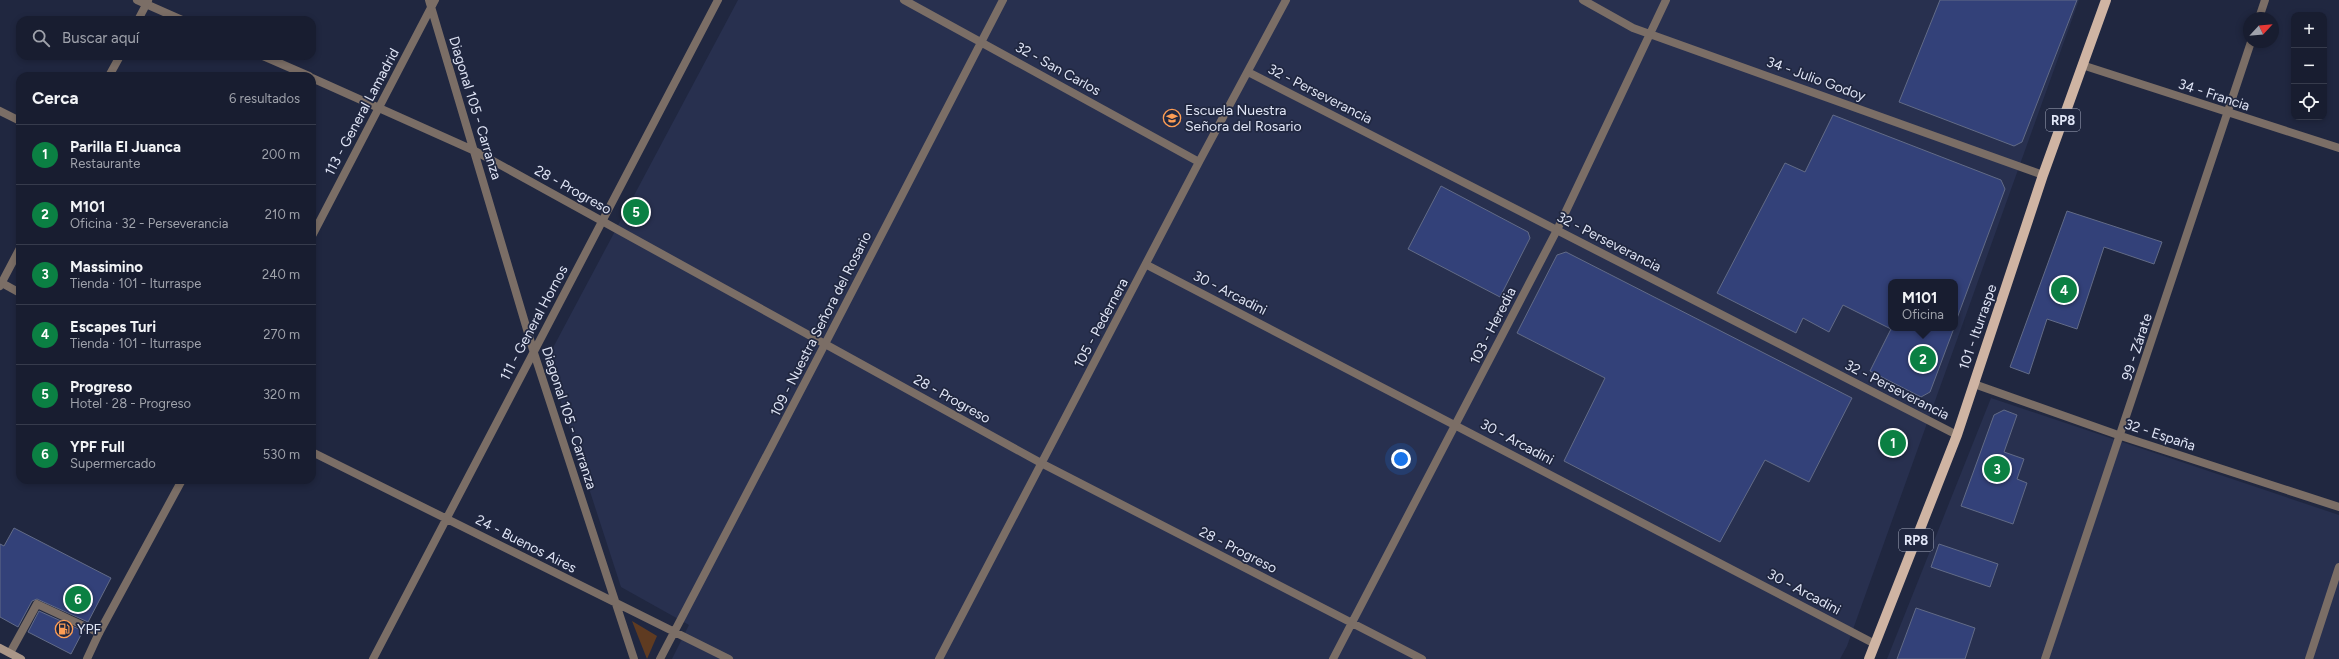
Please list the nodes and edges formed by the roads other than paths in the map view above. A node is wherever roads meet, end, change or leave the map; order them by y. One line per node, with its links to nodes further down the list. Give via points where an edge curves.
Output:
1 (138, 0): 10 (street)
2 (718, 0): 33 (street, 111 - General Hornos)
3 (904, 0): 16 (street, 32 - San Carlos)
4 (1003, 0): 16 (street, 109 - Nuestra Señora del Rosario)
5 (1286, 0): 23 (street, 105 - Pedernera)
6 (1583, 0): 15 (street, 34 - Julio Godoy, via 1633,28)
7 (1666, 0): 15 (street, 103 - Heredia)
8 (2106, 0): 20 (main road, 101 - Iturraspe / RP8)
9 (2265, 0): 12 (street)
10 (148, 2): 13 (street); 14 (street)
11 (432, 2): 25 (street, 113 - General Lamadrid); 30 (street, Diagonal 105 - Carranza)
12 (2261, 12)
13 (140, 16)
14 (174, 16)
15 (1651, 34): 32 (street, 34 - Julio Godoy); 35 (street, 103 - Heredia)
16 (981, 41): 31 (street, 32 - San Carlos); 40 (street, 109 - Nuestra Señora del Rosario)
17 (2249, 48): 27 (street, 99 - Zárate)
18 (118, 60): 21 (street)
19 (272, 60): 22 (street)
20 (2082, 66): 27 (street, 34 - Francia); 32 (main road, 101 - Iturraspe / RP8)
21 (111, 72)
22 (299, 72)
23 (1248, 72): 31 (street, 105 - Pedernera); 35 (street, 32 - Perseverancia)
24 (316, 80): 25 (street, 28 - Progreso)
25 (380, 108): 30 (street, 28 - Progreso); 34 (street, 113 - General Lamadrid)
26 (0, 111): 28 (street)
27 (2227, 113): 29 (street, 34 - Francia); 45 (street, 99 - Zárate)
28 (16, 119)
29 (2339, 148)
30 (475, 151): 33 (street, 28 - Progreso); 41 (street, Diagonal 105 - Carranza)
31 (1199, 162): 37 (street, 105 - Pedernera)
32 (2043, 175): 42 (main road, 101 - Iturraspe / RP8)
33 (602, 221): 40 (street, 28 - Progreso); 41 (street, 111 - General Hornos)
34 (316, 228)
35 (1557, 230): 43 (street, 103 - Heredia); 44 (street, 32 - Perseverancia)
36 (16, 256): 38 (street)
37 (1147, 265): 43 (street, 30 - Arcadini); 47 (street, 105 - Pedernera)
38 (1, 284): 39 (street)
39 (16, 291)
40 (825, 344): 47 (street, 28 - Progreso); 54 (street, 109 - Nuestra Señora del Rosario)
41 (534, 353): 50 (street, 111 - General Hornos); 52 (street, Diagonal 105 - Carranza)
42 (1974, 384): 44 (main road, 101 - Iturraspe / RP8); 45 (street, 32 - España)
43 (1456, 424): 53 (street, 103 - Heredia); 56 (street, 30 - Arcadini)
44 (1957, 435): 56 (main road, 101 - Iturraspe / RP8)
45 (2121, 436): 49 (street, 32 - España); 69 (street, 99 - Zárate)
46 (316, 454): 50 (street, 24 - Buenos Aires)
47 (1041, 463): 53 (street, 28 - Progreso); 65 (street, 105 - Pedernera)
48 (180, 484): 55 (street)
49 (2339, 507)
50 (447, 518): 52 (street, 24 - Buenos Aires); 61 (street, 111 - General Hornos)
51 (2339, 567): 70 (street)
52 (616, 603): 54 (street, 24 - Buenos Aires); 62 (street, Diagonal 105 - Carranza)
53 (1352, 624): 66 (street, 103 - Heredia); 67 (street, 28 - Progreso)
54 (674, 631): 63 (street, 109 - Nuestra Señora del Rosario); 64 (street, 24 - Buenos Aires)
55 (99, 633): 58 (street, via 37,604); 60 (street)
56 (1875, 644): 68 (main road, 101 - Iturraspe / RP8)
57 (0, 648): 58 (street)
58 (10, 653): 59 (street)
59 (21, 659)
60 (87, 659)
61 (373, 659)
62 (634, 659)
63 (660, 659)
64 (729, 659)
65 (939, 659)
66 (1333, 659)
67 (1422, 659)
68 (1869, 659)
69 (2045, 659)
70 (2309, 659)

